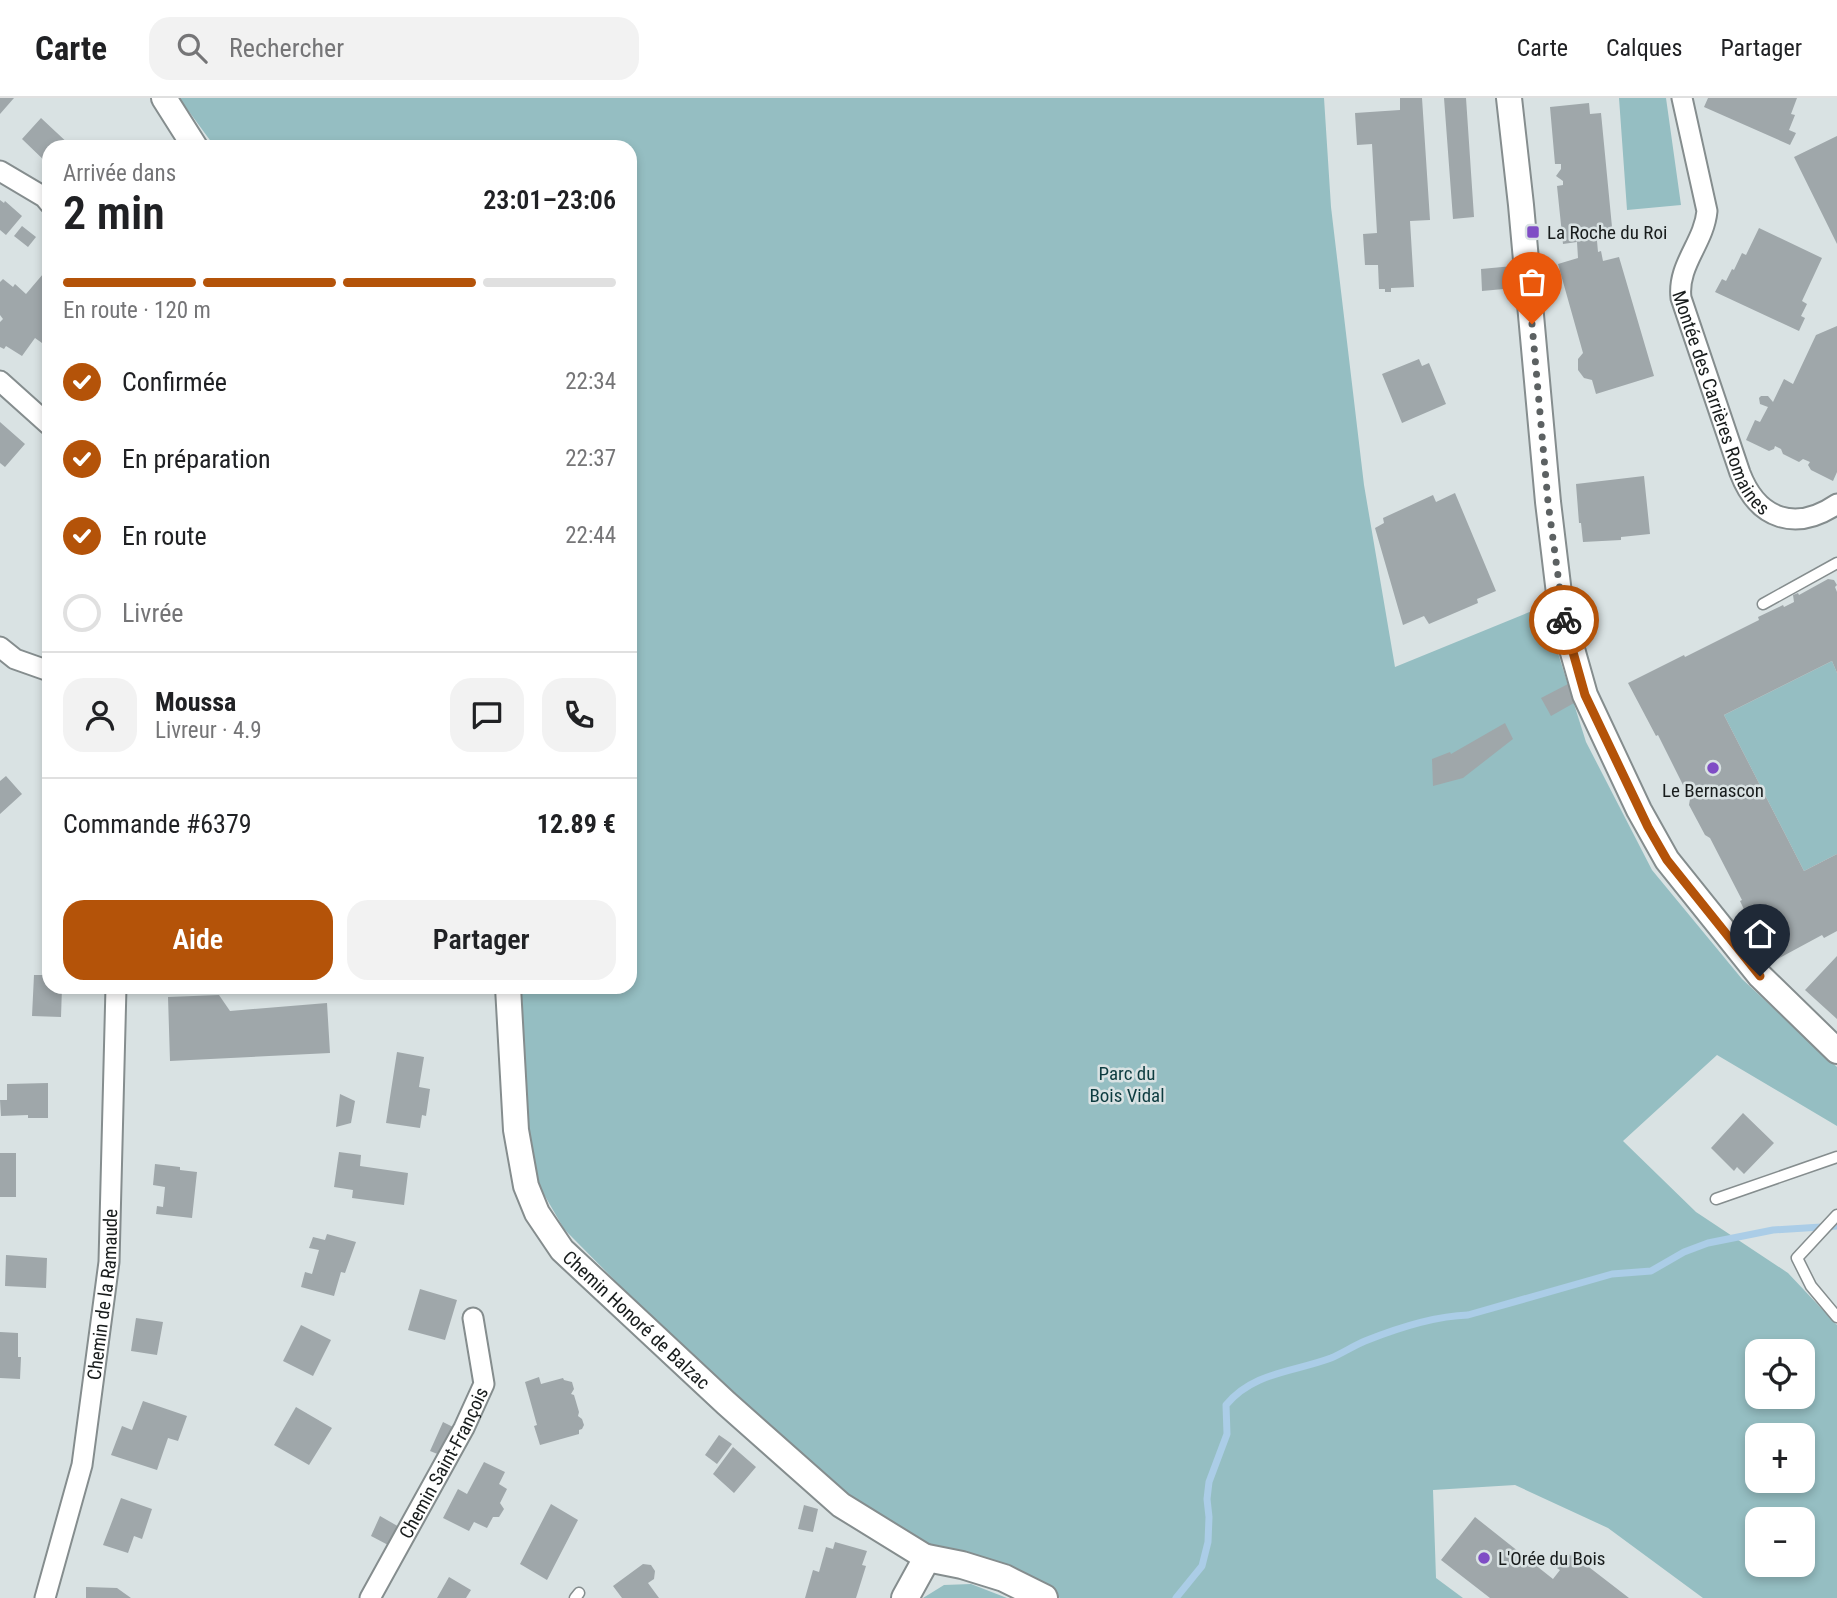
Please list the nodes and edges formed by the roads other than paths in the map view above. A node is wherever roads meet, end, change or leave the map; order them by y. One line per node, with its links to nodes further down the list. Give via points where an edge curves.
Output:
1 (164, 98): 4 (street)
2 (1509, 98): 16 (street, via 1561,610 1585,695 1667,860 1760,976)
3 (1682, 98): 9 (street, Montée des Carrières Romaines, via 1707,211 1705,229 1681,276 1681,298 1740,473 1754,500 1778,517 1808,517)
4 (191, 140)
5 (0, 171): 6 (street)
6 (42, 196)
7 (0, 381): 8 (street)
8 (42, 419)
9 (1837, 504)
10 (1837, 563): 11 (lane)
11 (1763, 604)
12 (0, 647): 13 (street, via 15,659)
13 (42, 669)
14 (116, 994): 23 (street, Chemin de la Ramaude, via 109,1262 82,1465)
15 (508, 994): 22 (street, Chemin Honoré de Balzac, via 516,1130 526,1186 537,1213 562,1250 841,1505)
16 (1837, 1051)
17 (1837, 1157): 18 (lane)
18 (1716, 1199)
19 (1837, 1215): 20 (lane, via 1797,1258 1811,1286)
20 (1837, 1317)
21 (473, 1318): 24 (street, Chemin Saint-François, via 484,1384)
22 (927, 1558): 25 (main road); 26 (main road, via 1004,1577)
23 (45, 1598)
24 (369, 1598)
25 (905, 1598)
26 (1044, 1598)

